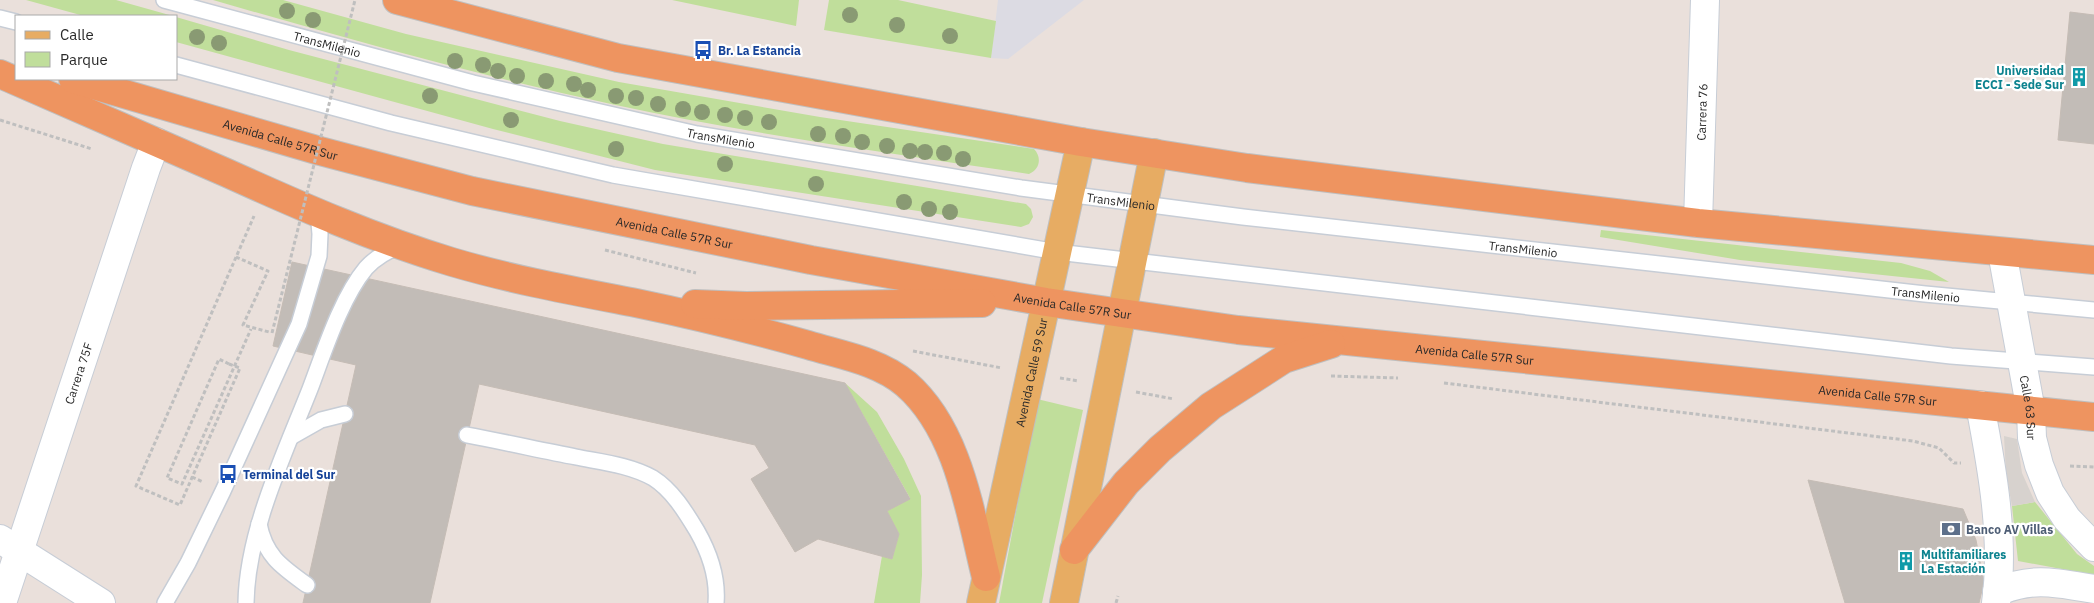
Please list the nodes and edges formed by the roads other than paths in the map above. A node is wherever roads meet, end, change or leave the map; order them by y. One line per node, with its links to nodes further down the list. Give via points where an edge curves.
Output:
1 (164, 0): 14 (lane, TransMilenio, via 473,83 697,134)
2 (397, 0): 12 (highway, via 618,58)
3 (1704, 0): 17 (street, Carrera 76)
4 (0, 18): 5 (lane)
5 (15, 22)
6 (0, 58): 7 (highway)
7 (15, 63)
8 (178, 66): 19 (lane, via 391,123 613,175)
9 (0, 74): 11 (highway)
10 (76, 80): 23 (highway, Avenida Calle 57R Sur, via 320,151 472,190 811,260)
11 (156, 142): 16 (highway); 38 (street, Carrera 75F)
12 (1081, 142): 13 (highway); 14 (main road, Avenida Calle 59 Sur)
13 (1154, 153): 15 (main road); 17 (highway, via 1284,174)
14 (1070, 195): 15 (lane, TransMilenio); 19 (main road, Avenida Calle 59 Sur)
15 (1144, 204): 22 (main road); 24 (lane, TransMilenio)
16 (318, 212): 18 (highway); 48 (lane, via 319,256 299,324 188,563)
17 (1698, 223): 20 (highway)
18 (401, 245): 25 (highway, via 496,274); 36 (lane, via 378,257 365,269 346,300)
19 (1057, 252): 22 (lane); 23 (main road, Avenida Calle 59 Sur)
20 (2002, 252): 21 (highway); 24 (street, Calle 63 Sur)
21 (2094, 260)
22 (1133, 261): 27 (main road); 29 (lane)
23 (1046, 302): 25 (highway, via 755,306); 27 (highway, Avenida Calle 57R Sur); 43 (main road, Avenida Calle 59 Sur)
24 (2012, 302): 26 (lane, TransMilenio); 29 (street, Calle 63 Sur)
25 (634, 303): 43 (highway, via 765,333 858,360 885,370 906,384 923,402 945,437 961,474)
26 (2094, 310)
27 (1122, 314): 28 (highway, Avenida Calle 57R Sur); 40 (main road)
28 (1342, 340): 31 (highway, Avenida Calle 57R Sur); 40 (highway, via 1284,359 1211,406 1126,483)
29 (2022, 362): 30 (lane); 32 (street, Calle 63 Sur)
30 (2094, 367)
31 (1980, 405): 32 (highway, Avenida Calle 57R Sur); 44 (street, via 1995,495)
32 (2031, 411): 34 (highway, Avenida Calle 57R Sur); 39 (street, Calle 63 Sur, via 2032,438 2050,493 2067,519)
33 (345, 414): 36 (lane, via 321,420)
34 (2094, 417)
35 (468, 435): 49 (lane, via 602,462 638,471 654,479 672,495 706,546 714,574)
36 (291, 437): 37 (lane)
37 (259, 523): 41 (lane, via 265,546 278,564); 45 (lane, via 249,560)
38 (10, 545): 46 (street, Carrera 75F); 47 (street)
39 (2094, 547)
40 (1074, 550): 50 (main road)
41 (307, 585)
42 (2094, 589): 44 (street, via 2027,582 2011,586)
43 (983, 590)
44 (1997, 597)
45 (247, 600)
46 (2, 603)
47 (101, 603)
48 (165, 603)
49 (716, 603)
50 (1064, 603)

